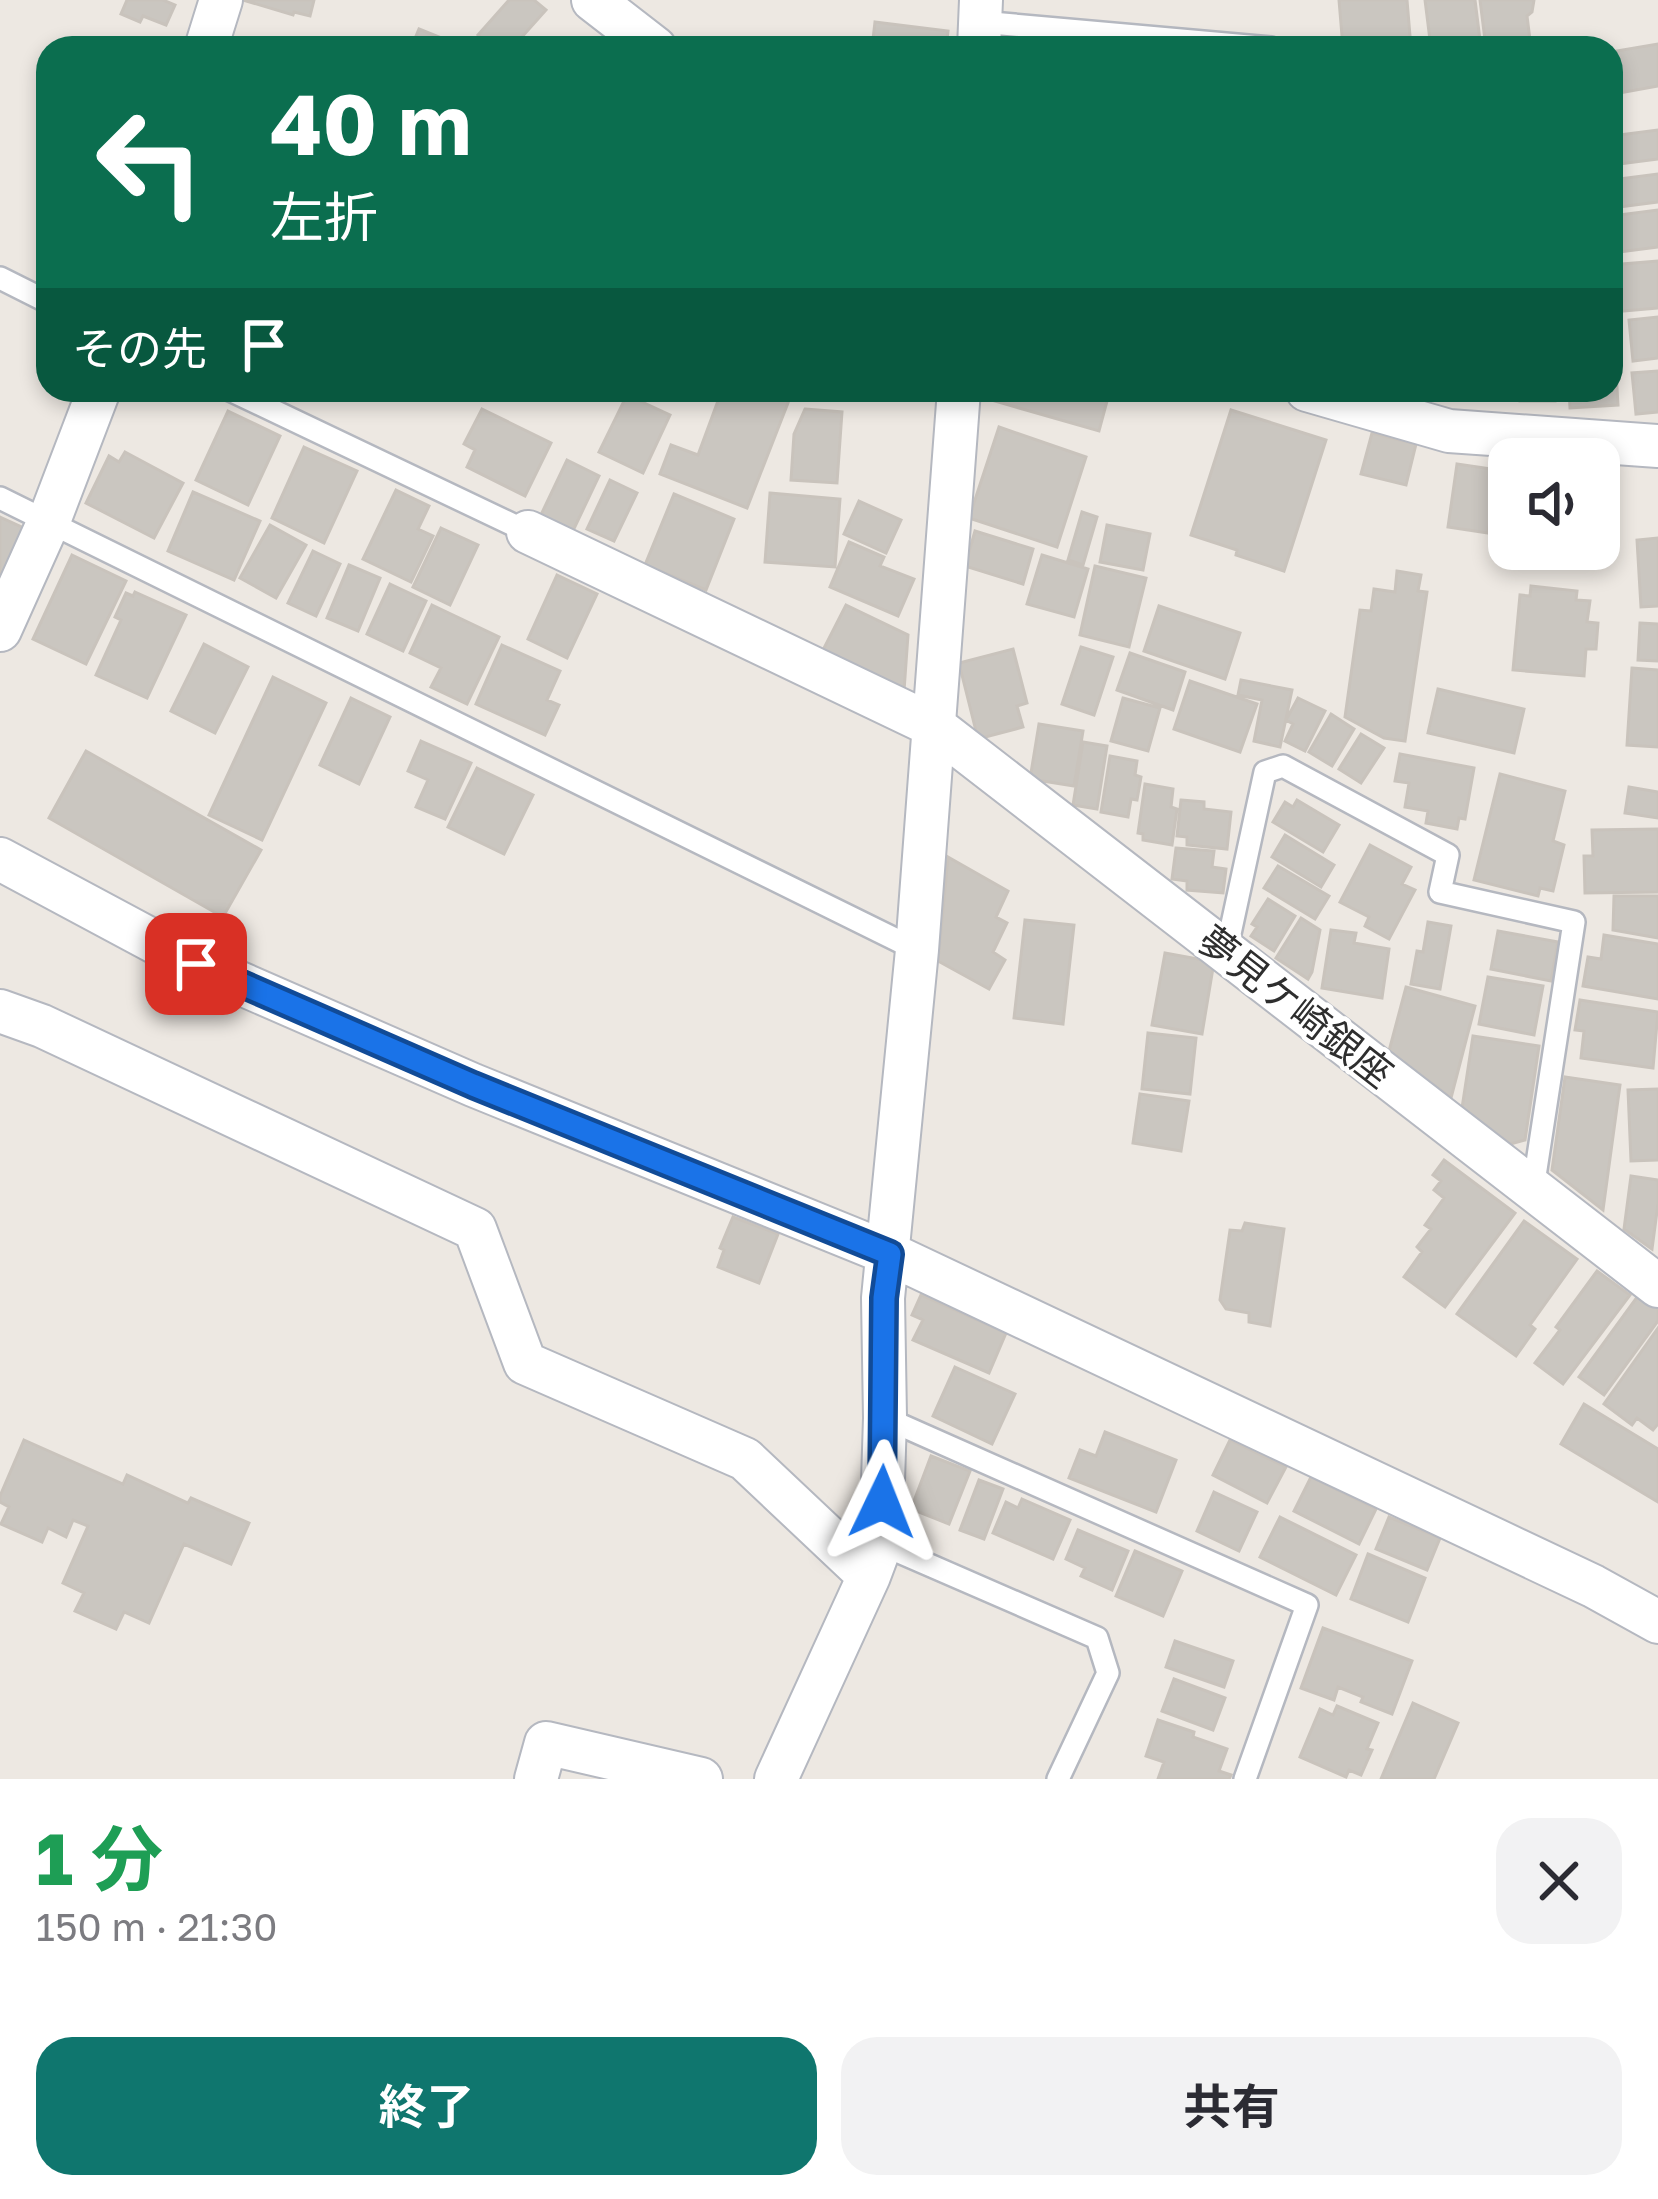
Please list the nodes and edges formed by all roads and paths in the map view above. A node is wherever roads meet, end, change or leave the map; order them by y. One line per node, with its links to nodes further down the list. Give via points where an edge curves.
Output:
1 (221, 0): 4 (street)
2 (593, 0): 5 (street)
3 (980, 24): 6 (lane)
4 (210, 36)
5 (640, 36)
6 (1126, 36)
7 (0, 278): 8 (lane)
8 (36, 296)
9 (94, 402): 15 (street)
10 (255, 402): 16 (lane)
11 (958, 402): 18 (street)
12 (1349, 402): 13 (street, via 1449,431)
13 (1658, 446)
14 (0, 498): 15 (lane)
15 (49, 521): 17 (street); 20 (lane)
16 (528, 532): 18 (street, 夢見ケ崎銀座)
17 (0, 630)
18 (934, 726): 20 (street); 21 (street, 夢見ケ崎銀座)
19 (0, 859): 24 (street, via 196,964)
20 (916, 950): 24 (street)
21 (1226, 952): 23 (street, 夢見ケ崎銀座); 23 (lane, via 1264,772 1283,766 1448,855 1440,892 1574,922)
22 (0, 1011): 27 (street, via 476,1229 525,1363 745,1460)
23 (1532, 1189): 25 (street, 夢見ケ崎銀座)
24 (890, 1254): 26 (street); 28 (street)
25 (1658, 1286)
26 (885, 1418): 27 (street); 33 (lane, via 1307,1605)
27 (875, 1560): 31 (street); 32 (lane, via 1097,1638 1108,1673)
28 (1658, 1622)
29 (536, 1779): 30 (street, via 546,1743)
30 (701, 1779)
31 (776, 1779)
32 (1058, 1779)
33 (1245, 1779)

